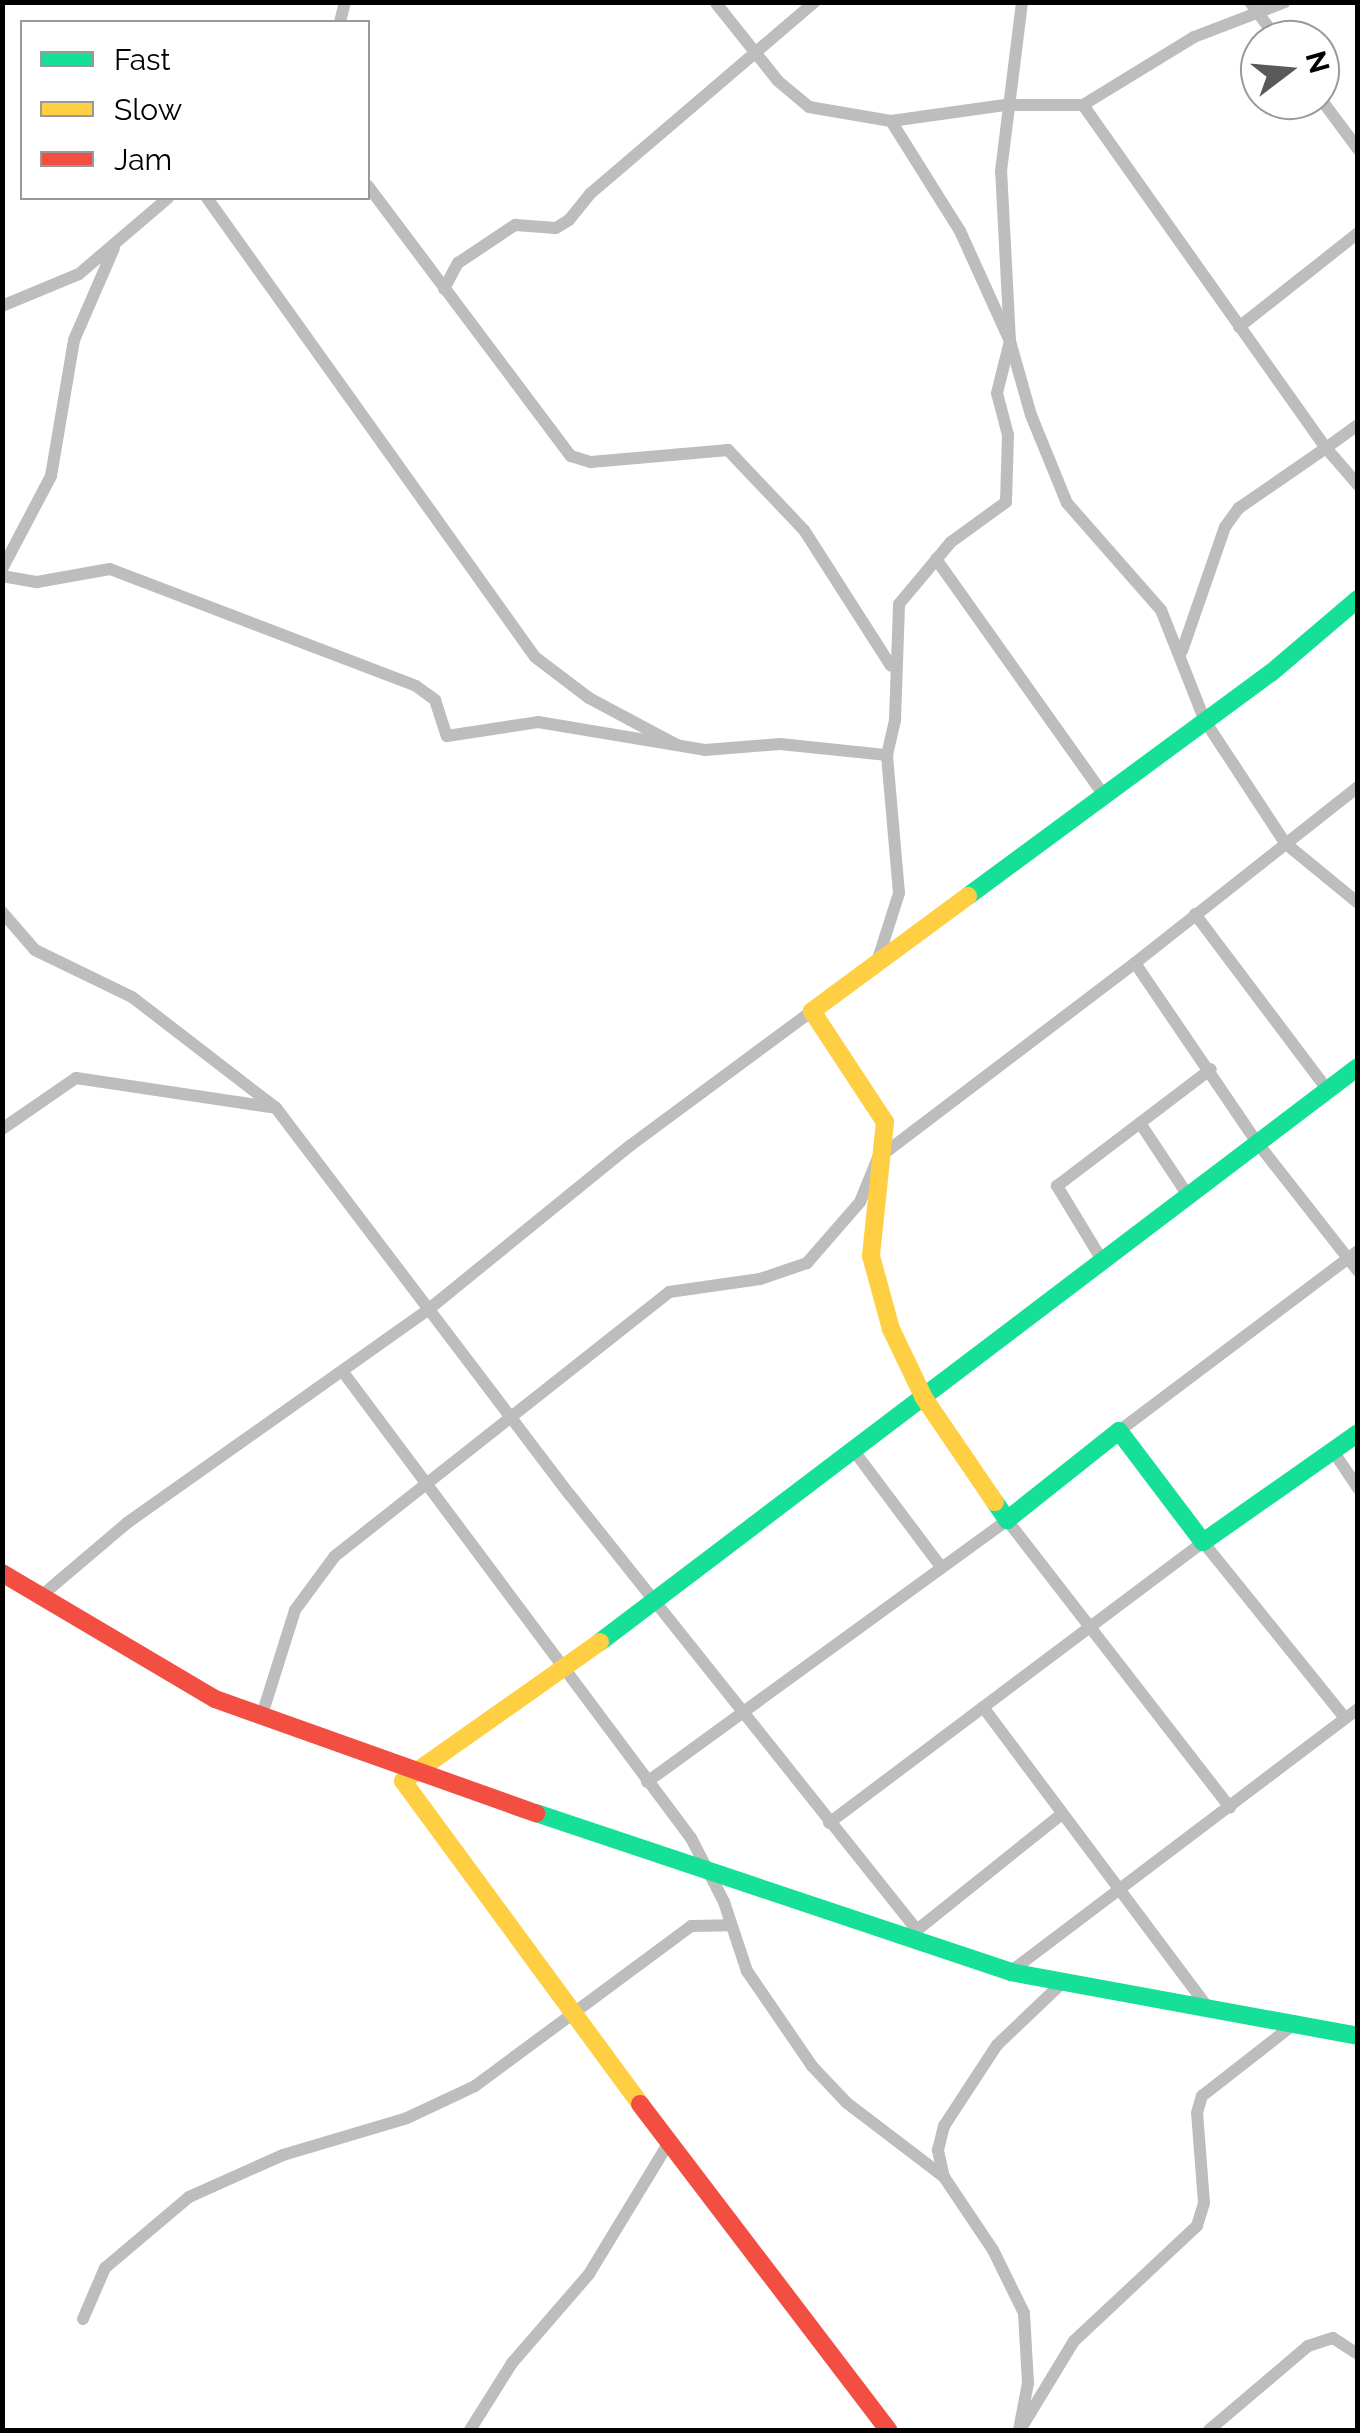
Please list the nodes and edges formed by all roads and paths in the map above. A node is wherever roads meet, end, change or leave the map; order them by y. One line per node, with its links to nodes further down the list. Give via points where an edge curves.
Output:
1 (715, 2): 6 (street)
2 (815, 2): 6 (street)
3 (1022, 2): 8 (street)
4 (1285, 2): 5 (street)
5 (1254, 7): 7 (street)
6 (756, 55): 10 (street, via 809,107); 17 (street, via 591,193 570,220 556,228 515,225 458,262)
7 (1084, 104): 8 (street); 19 (street)
8 (1005, 105): 10 (street); 20 (street, via 1002,203)
9 (1336, 120): 11 (street)
10 (891, 121): 20 (street, via 960,231)
11 (1358, 149)
12 (370, 189): 17 (street)
13 (166, 200): 16 (street)
14 (208, 200): 30 (street, via 535,657 589,698)
15 (1358, 234): 19 (street)
16 (114, 248): 18 (street, via 78,274); 25 (street, via 74,340 51,476)
17 (444, 289): 28 (street, via 571,456 591,462 720,448 737,456 804,530)
18 (2, 306)
19 (1238, 327): 22 (street)
20 (1010, 341): 24 (street, via 997,393 1008,435 1006,502); 27 (street, via 1031,415 1068,503 1086,530 1141,582)
21 (1358, 425): 22 (street)
22 (1326, 448): 23 (street); 27 (street, via 1239,508 1226,527)
23 (1358, 485)
24 (936, 559): 28 (street, via 899,604); 33 (street)
25 (2, 572): 30 (street, via 37,582 110,568 416,686 435,700 448,736 538,722)
26 (1358, 599): 29 (street)
27 (1182, 651): 29 (street)
28 (892, 668): 31 (street, via 895,720)
29 (1206, 722): 33 (street); 34 (street)
30 (682, 748): 31 (street, via 780,744)
31 (887, 755): 38 (street, via 899,893)
32 (1358, 787): 34 (street)
33 (1103, 794): 38 (street)
34 (1285, 842): 35 (street); 37 (street)
35 (1358, 903)
36 (2, 912): 44 (street, via 35,950 132,997)
37 (1195, 914): 39 (street); 43 (street)
38 (878, 960): 40 (street)
39 (1134, 962): 42 (street); 48 (street)
40 (812, 1011): 48 (street, via 884,1122); 53 (street, via 631,1145)
41 (1358, 1067): 43 (street)
42 (1211, 1069): 45 (street); 47 (street)
43 (1328, 1088): 47 (street)
44 (276, 1108): 46 (street, via 76,1078); 53 (street)
45 (1140, 1123): 49 (street); 51 (street, via 1057,1186)
46 (2, 1129)
47 (1256, 1140): 49 (street); 50 (street)
48 (878, 1158): 55 (street, via 875,1278); 56 (street, via 860,1202 807,1263 774,1276 670,1292)
49 (1187, 1194): 51 (street)
50 (1352, 1254): 52 (street); 57 (street)
51 (1102, 1260): 55 (street)
52 (1358, 1271)
53 (429, 1309): 54 (street); 56 (street)
54 (344, 1372): 61 (street); 67 (street, via 128,1523)
55 (924, 1398): 59 (street); 63 (street)
56 (512, 1415): 61 (street); 68 (street)
57 (1119, 1431): 63 (street); 64 (street)
58 (1358, 1433): 60 (street)
59 (854, 1451): 65 (street); 68 (street)
60 (1333, 1451): 62 (street); 64 (street)
61 (429, 1481): 70 (street); 74 (street, via 312,1579 294,1610)
62 (1358, 1488)
63 (1007, 1520): 65 (street); 69 (street)
64 (1202, 1542): 69 (street); 75 (street)
65 (942, 1568): 73 (street)
66 (2, 1573): 67 (street)
67 (41, 1596): 74 (street, via 183,1683)
68 (651, 1598): 70 (street); 73 (street)
69 (1092, 1624): 71 (street); 78 (street)
70 (568, 1666): 76 (street); 77 (street)
71 (983, 1707): 79 (street); 80 (street)
72 (1358, 1708): 75 (street)
73 (741, 1714): 77 (street); 80 (street)
74 (261, 1718): 76 (street)
75 (1345, 1718): 78 (street)
76 (421, 1772): 81 (street); 88 (street, via 403,1781 414,1804)
77 (648, 1782): 81 (street)
78 (1230, 1808): 82 (street)
79 (1062, 1814): 82 (street); 84 (street)
80 (829, 1823): 84 (street)
81 (711, 1872): 83 (street); 84 (street)
82 (1121, 1893): 85 (street); 87 (street)
83 (730, 1925): 88 (street, via 692,1926); 92 (street, via 747,1970 831,2088)
84 (912, 1934): 85 (street)
85 (1010, 1972): 86 (street)
86 (1062, 1983): 87 (street); 92 (street, via 997,2045 944,2126 938,2150)
87 (1209, 2009): 89 (street)
88 (575, 2014): 91 (street); 93 (street, via 475,2086 407,2118 284,2155 189,2197 105,2268)
89 (1294, 2024): 90 (street); 97 (street, via 1202,2096 1196,2113 1204,2203 1197,2226 1074,2342)
90 (1358, 2036)
91 (670, 2141): 95 (street, via 589,2274 512,2363); 96 (street)
92 (944, 2177): 97 (street, via 994,2250 1024,2313 1028,2384)
93 (84, 2319)
94 (1358, 2354): 98 (street, via 1333,2338 1308,2346)
95 (470, 2430)
96 (888, 2430)
97 (1019, 2430)
98 (1208, 2430)

